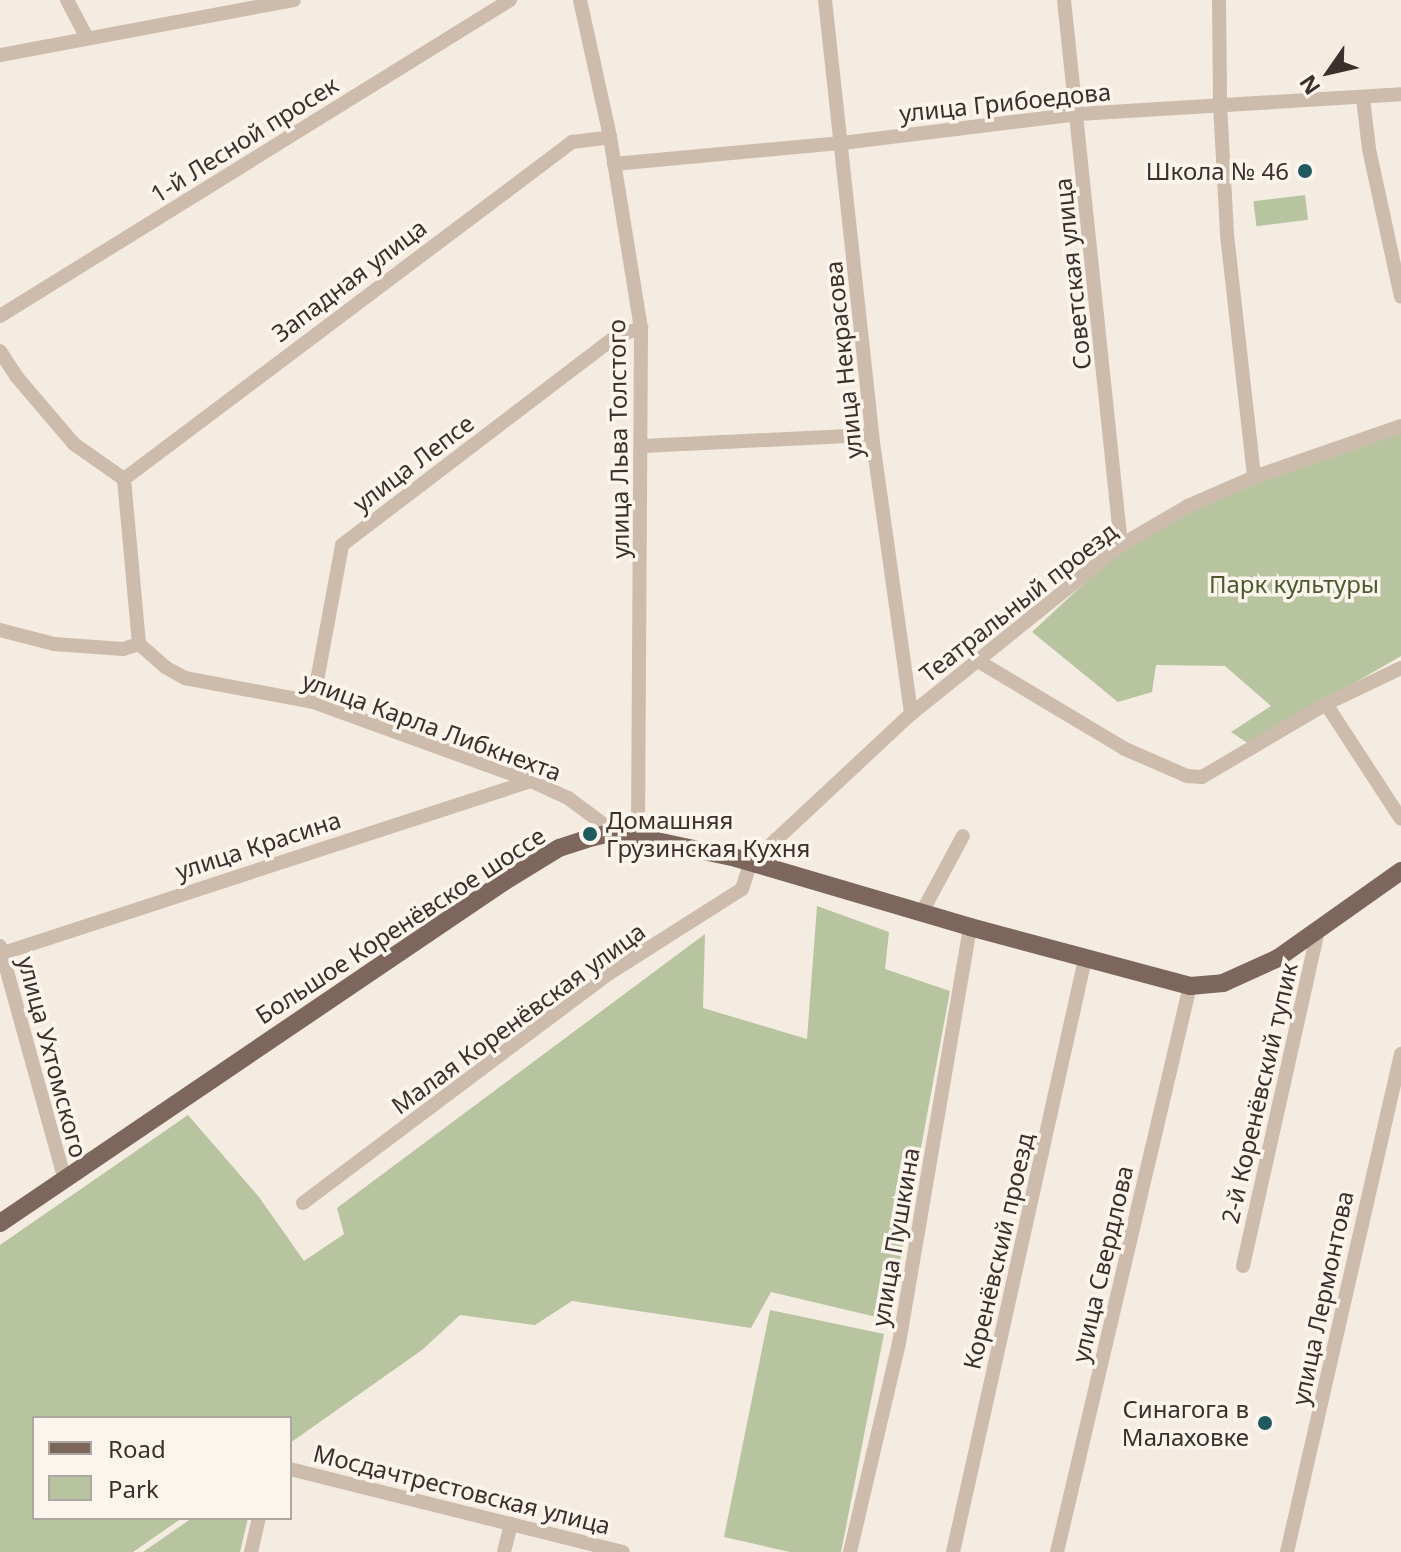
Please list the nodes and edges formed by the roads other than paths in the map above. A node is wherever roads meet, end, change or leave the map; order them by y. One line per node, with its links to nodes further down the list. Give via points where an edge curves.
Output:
1 (67, 0): 8 (street)
2 (294, 0): 8 (street)
3 (510, 0): 18 (street, 1-й Лесной просек)
4 (580, 0): 14 (street, улица Льва Толстого)
5 (825, 0): 15 (street, улица Некрасова)
6 (1064, 0): 13 (street, Советская улица)
7 (1219, 0): 12 (street)
8 (87, 38): 9 (street)
9 (0, 55)
10 (1401, 94): 11 (street, улица Грибоедова)
11 (1363, 98): 12 (street, улица Грибоедова); 17 (street)
12 (1220, 104): 13 (street, улица Грибоедова); 24 (street, via 1227,235)
13 (1078, 114): 15 (street, улица Грибоедова); 26 (street, Советская улица)
14 (610, 137): 16 (street, улица Льва Толстого); 25 (street, Западная улица, via 572,142)
15 (842, 143): 16 (street, улица Грибоедова); 22 (street, улица Некрасова)
16 (614, 164): 19 (street, улица Льва Толстого)
17 (1401, 297)
18 (0, 316)
19 (641, 328): 23 (street, улица Льва Толстого); 31 (street, улица Лепсе, via 615,337 342,545)
20 (0, 351): 25 (street, via 74,444)
21 (1401, 426): 24 (street, Театральный проезд)
22 (872, 435): 23 (street); 33 (street, улица Некрасова)
23 (643, 446): 37 (street, улица Льва Толстого)
24 (1254, 477): 26 (street, Театральный проезд, via 1188,506)
25 (124, 479): 28 (street)
26 (1121, 545): 29 (street, Театральный проезд)
27 (0, 630): 28 (street, via 54,644 123,649)
28 (139, 644): 31 (street, улица Карла Либкнехта, via 185,678)
29 (978, 661): 32 (street, via 1125,749 1187,776 1202,777); 33 (street, Театральный проезд)
30 (1401, 668): 32 (street)
31 (313, 702): 34 (street, улица Карла Либкнехта)
32 (1326, 704): 35 (street)
33 (911, 714): 39 (street, Театральный проезд)
34 (531, 781): 36 (street, улица Карла Либкнехта, via 568,798); 44 (street, улица Красина)
35 (1401, 819)
36 (614, 832): 37 (main road, Большое Коренёвское шоссе); 48 (main road, Большое Коренёвское шоссе, via 559,848 505,881)
37 (638, 836): 39 (main road, Большое Коренёвское шоссе)
38 (963, 836): 41 (street)
39 (750, 864): 41 (main road, Большое Коренёвское шоссе); 49 (street, Малая Коренёвская улица, via 742,889 605,976)
40 (1401, 871): 43 (main road, Большое Коренёвское шоссе)
41 (922, 912): 42 (main road, Большое Коренёвское шоссе)
42 (970, 927): 45 (main road, Большое Коренёвское шоссе); 58 (street, улица Пушкина, via 899,1343)
43 (1318, 930): 46 (main road, Большое Коренёвское шоссе, via 1239,978); 51 (street, 2-й Коренёвский тупик)
44 (1, 951): 48 (street, улица Ухтомского)
45 (1085, 959): 46 (main road, Большое Коренёвское шоссе); 59 (street, Коренёвский проезд)
46 (1190, 986): 60 (street, улица Свердлова)
47 (1401, 1054): 61 (street, улица Лермонтова)
48 (65, 1180): 50 (main road, Большое Коренёвское шоссе)
49 (303, 1203)
50 (0, 1223)
51 (1243, 1266)
52 (292, 1469): 54 (street, Мосдачтрестовская улица)
53 (259, 1520): 55 (street)
54 (511, 1524): 56 (street); 57 (street, Мосдачтрестовская улица)
55 (251, 1552)
56 (504, 1552)
57 (623, 1552)
58 (850, 1552)
59 (953, 1552)
60 (1057, 1552)
61 (1287, 1552)

